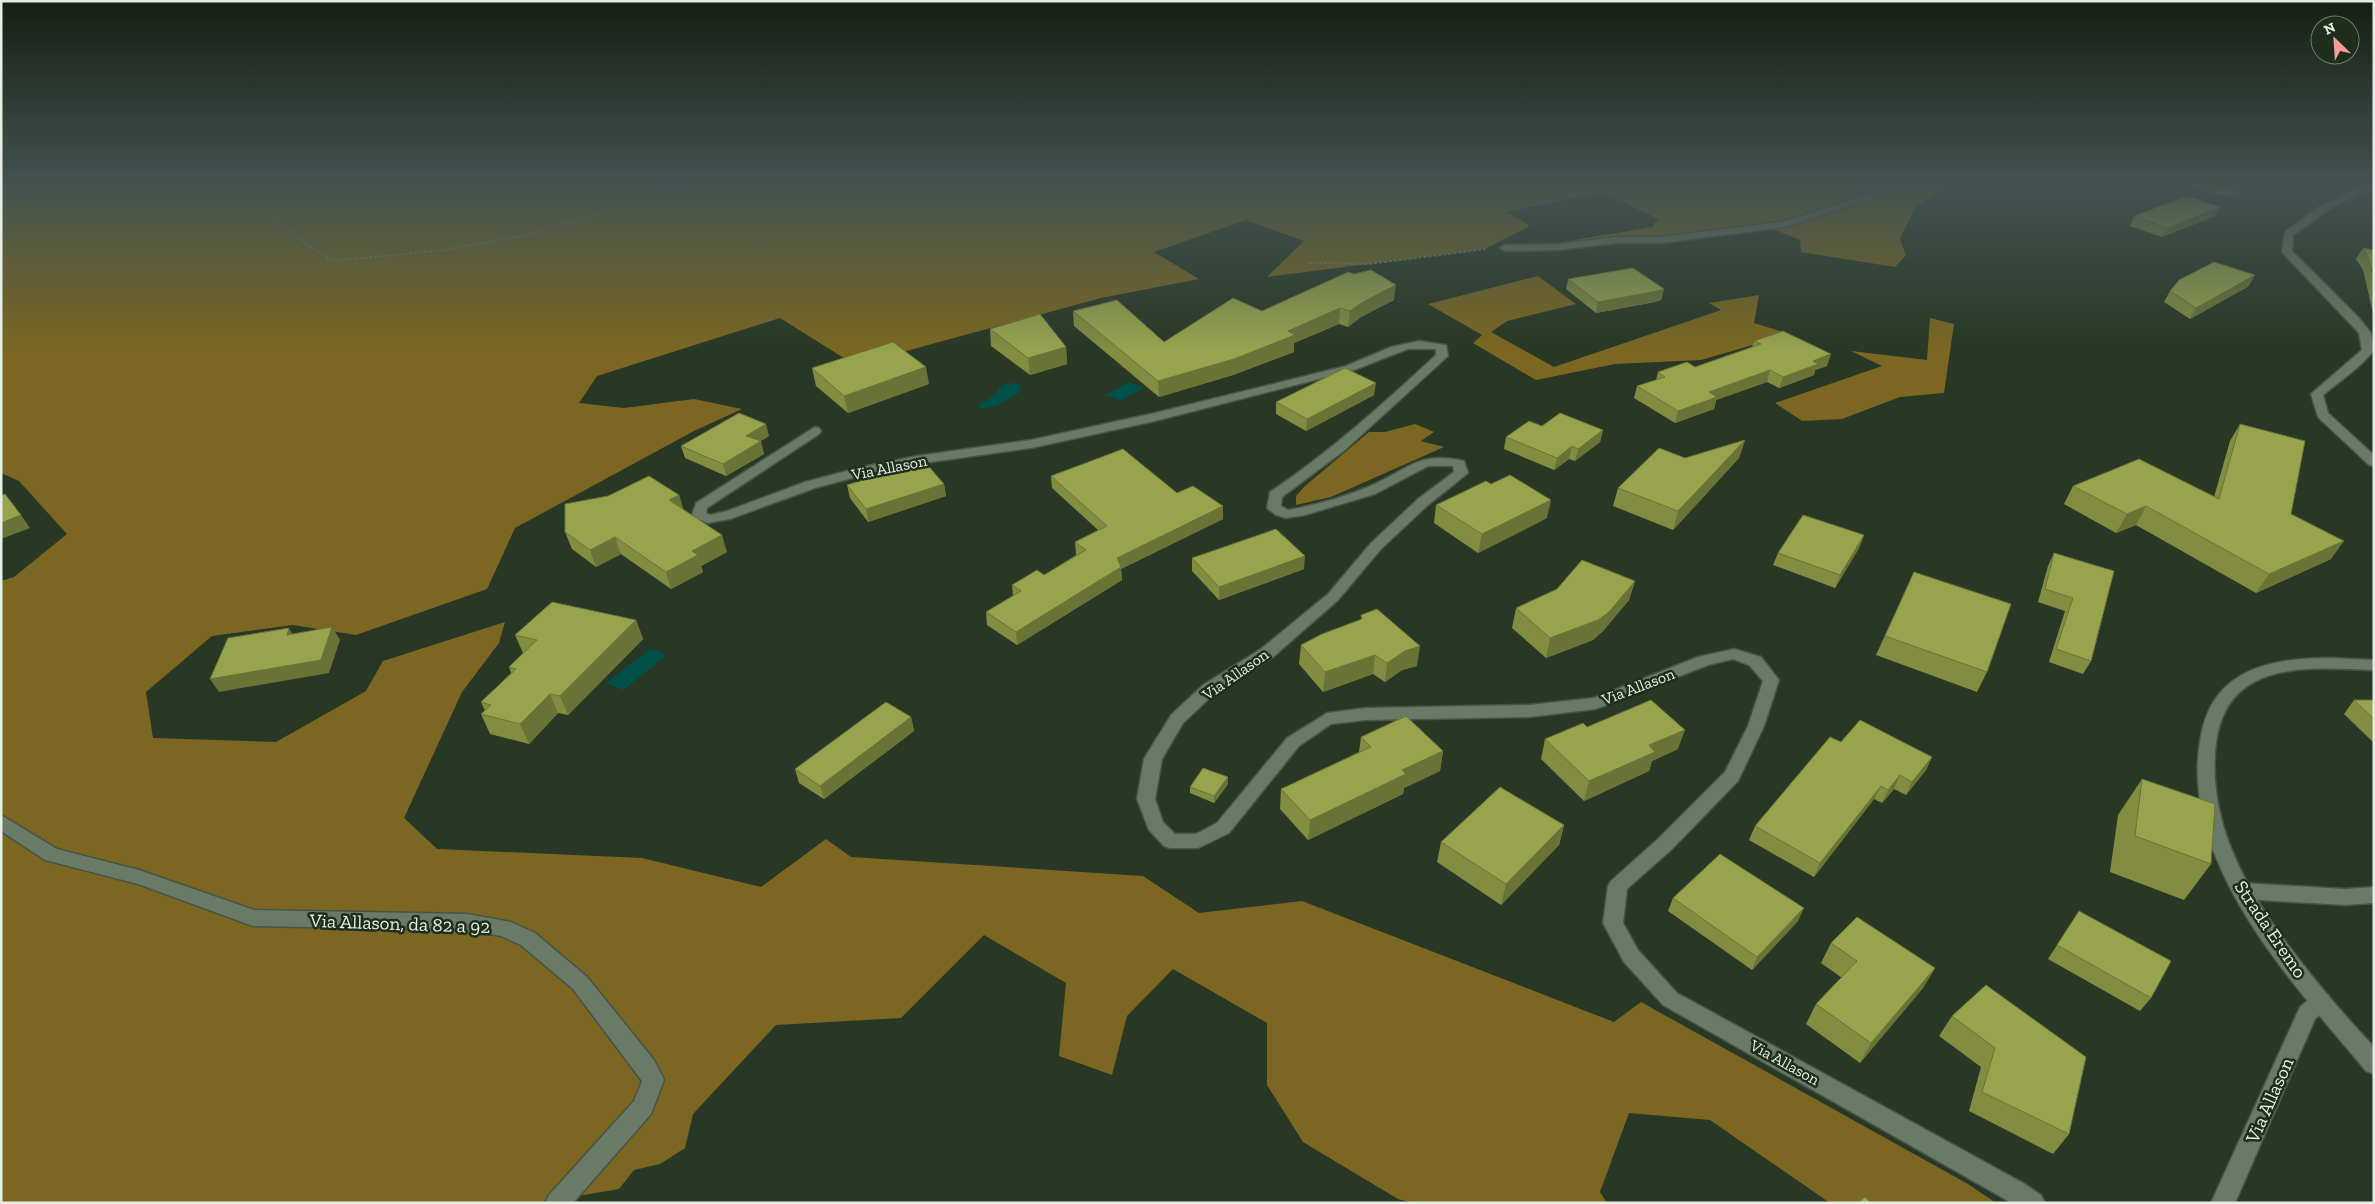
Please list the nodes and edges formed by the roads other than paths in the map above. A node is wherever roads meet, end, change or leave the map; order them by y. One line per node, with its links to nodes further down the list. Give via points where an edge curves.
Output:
1 (1615, 240): 3 (street, via 1558,247)
2 (2288, 240): 5 (street, via 2287,252 2365,333 2368,350 2316,394 2322,414)
3 (1505, 248)
4 (815, 432): 13 (street, Via Allason, via 701,506 699,515 708,519 730,515 810,485 862,471 1031,444 1155,417 1350,368 1413,345 1430,343 1442,347 1442,356 1380,413 1308,474 1275,495 1274,508 1288,514 1318,507 1376,489 1422,463 1444,459 1459,464 1461,473 1423,502 1376,546 1334,597 1267,653 1209,689 1177,719 1153,759 1146,799 1155,825 1170,841 1198,841 1223,828 1293,742 1326,719 1366,714 1529,711 1596,703 1704,661 1734,654 1755,662 1772,680 1756,726 1732,776 1618,886 1613,923 1631,956 1670,999)
5 (2374, 462)
6 (2374, 665): 8 (street, Strada Eremo, via 2288,666 2260,672 2240,681 2212,717 2205,758 2209,808 2223,853)
7 (1, 822): 12 (street, Via Allason, da 82 a 92, via 52,855 139,877 253,918 467,922 504,928 528,939 580,983 653,1080 643,1107)
8 (2243, 891): 9 (street, via 2345,898); 10 (street, Strada Eremo, via 2250,906)
9 (2374, 895)
10 (2321, 1001): 11 (street, Strada Eremo); 14 (street, Via Allason, via 2307,1013)
11 (2374, 1064)
12 (557, 1203)
13 (2033, 1203)
14 (2223, 1203)

